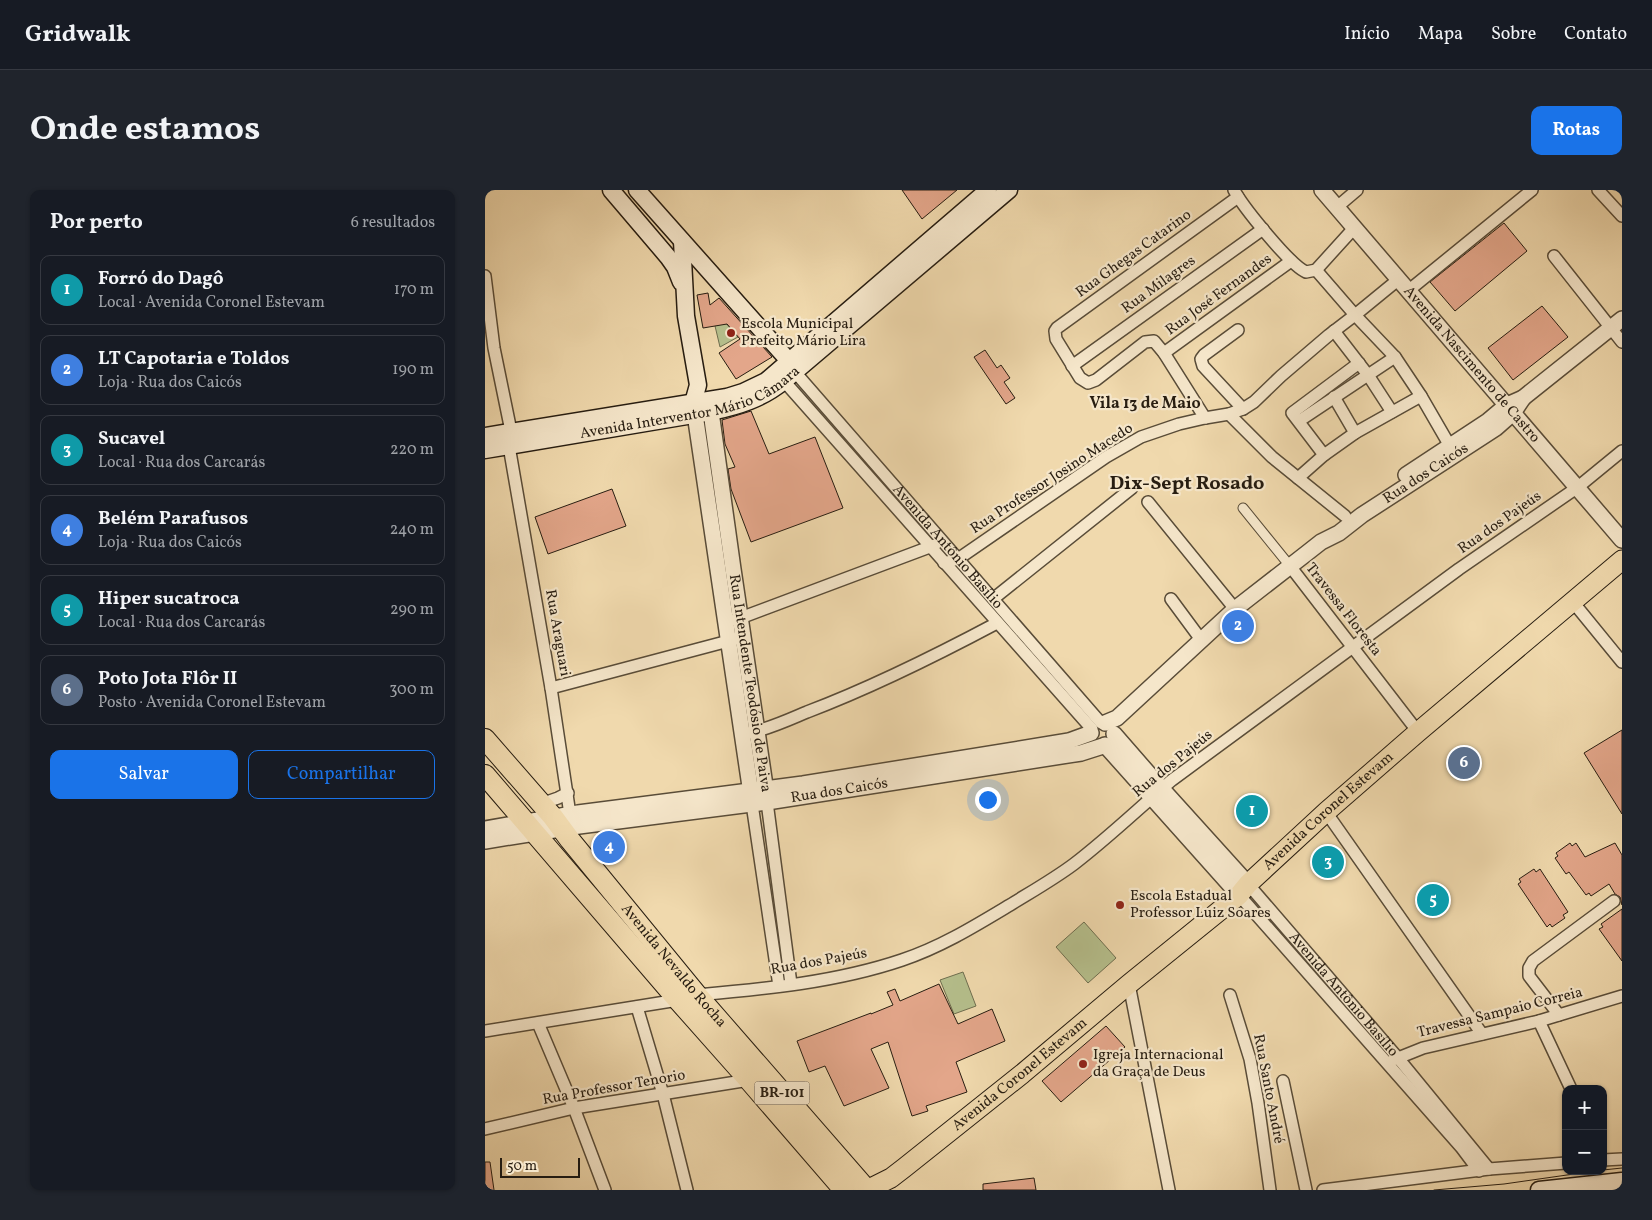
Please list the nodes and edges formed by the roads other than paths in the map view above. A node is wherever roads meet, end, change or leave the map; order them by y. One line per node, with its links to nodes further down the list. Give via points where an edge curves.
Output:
1 (611, 190): 21 (main road, via 668,257)
2 (637, 190): 14 (main road, Avenida Antônio Basílio)
3 (988, 190): 15 (main road, Avenida Interventor Mário Câmara)
4 (1009, 190): 15 (main road, Avenida Interventor Mário Câmara)
5 (1322, 190): 10 (street, Avenida Nascimento de Castro)
6 (1357, 190): 10 (street)
7 (1532, 190): 20 (street, Rua Professor Josino Macedo)
8 (1598, 190): 11 (street)
9 (1236, 193): 12 (street); 31 (street, Rua Ghegas Catarino, via 1057,328 1056,339)
10 (1337, 208): 13 (street, Avenida Nascimento de Castro)
11 (1622, 216)
12 (1263, 228): 17 (street); 31 (street, Rua Milagres)
13 (1355, 228): 18 (street); 20 (street, Avenida Nascimento de Castro)
14 (682, 241): 21 (main road, Rua Intendente Teodósio de Paiva); 32 (main road, Avenida Antônio Basílio)
15 (940, 247): 32 (main road, Avenida Interventor Mário Câmara)
16 (1555, 256): 24 (street)
17 (1295, 264): 18 (street, via 1306,272); 28 (street, Rua José Fernandes)
18 (1315, 270): 22 (street)
19 (485, 276): 23 (street, Rua Araguari)
20 (1403, 285): 22 (street, Rua Professor Josino Macedo); 37 (street, Avenida Nascimento de Castro)
21 (685, 294): 36 (main road, Rua Intendente Teodósio de Paiva)
22 (1355, 315): 26 (street, Rua Professor Josino Macedo); 29 (street)
23 (488, 319): 45 (street, Rua Araguari)
24 (1617, 323): 27 (street); 37 (street, Rua dos Caicós)
25 (1238, 330): 38 (street, via 1201,359 1203,366)
26 (1334, 330): 30 (street); 38 (street, Rua Professor Josino Macedo)
27 (1622, 342)
28 (1164, 353): 31 (street, via 1153,341 1147,341 1089,383); 41 (street)
29 (1395, 357): 33 (street); 34 (street)
30 (1359, 362): 33 (street); 42 (street, via 1292,413)
31 (1072, 366)
32 (789, 372): 36 (main road, Avenida Interventor Mário Câmara); 58 (street, Avenida Antônio Basílio); 59 (street, Avenida Antônio Basílio)
33 (1368, 375): 35 (street); 39 (street)
34 (1421, 396): 39 (street); 47 (street)
35 (1334, 397): 42 (street); 43 (street)
36 (702, 407): 45 (main road, Avenida Interventor Mário Câmara); 68 (street, Rua Intendente Teodósio de Paiva)
37 (1510, 409): 47 (street, Rua dos Caicós, via 1488,420); 51 (street, Avenida Nascimento de Castro)
38 (1243, 410): 40 (street, Rua Professor Josino Macedo)
39 (1392, 412): 43 (street)
40 (1229, 414): 41 (street, Rua Professor Josino Macedo); 50 (street)
41 (1205, 418): 60 (street, Rua Professor Josino Macedo, via 1157,431 1125,445)
42 (1299, 421): 49 (street)
43 (1355, 433): 49 (street)
44 (485, 436): 45 (main road, Avenida Interventor Mário Câmara)
45 (510, 438): 46 (main road, Avenida Interventor Mário Câmara); 74 (street, Rua Araguari)
46 (485, 450)
47 (1452, 451): 55 (street, Rua dos Caicós); 57 (street, Rua dos Caicós, via 1339,533)
48 (1622, 452): 51 (street, Rua dos Pajeús)
49 (1324, 455): 50 (street)
50 (1298, 478): 55 (street)
51 (1577, 487): 56 (street, Avenida Nascimento de Castro); 72 (street, Rua dos Pajeús)
52 (1132, 488): 64 (street)
53 (1148, 502): 67 (street)
54 (1243, 508): 63 (street, Travessa Floresta)
55 (1345, 516): 57 (street, Rua dos Caicós)
56 (1622, 540)
57 (1321, 542): 63 (street, Rua dos Caicós)
58 (944, 543): 59 (street); 60 (street, Avenida Antônio Basílio)
59 (929, 547): 62 (street, Avenida Antônio Basílio); 68 (street)
60 (958, 559): 62 (street, Rua Professor Josino Macedo); 64 (street, Avenida Antônio Basílio)
61 (1622, 560): 66 (main road, Avenida Coronel Estevam)
62 (944, 563): 69 (street, Avenida Antônio Basílio)
63 (1290, 566): 67 (street, Rua dos Caicós); 72 (street, Travessa Floresta)
64 (993, 599): 75 (street, Avenida Antônio Basílio)
65 (1171, 599): 71 (street)
66 (1573, 602): 73 (street); 76 (main road, Avenida Coronel Estevam)
67 (1235, 609): 71 (street, Rua dos Caicós)
68 (733, 620): 70 (street, Rua Intendente Teodósio de Paiva)
69 (997, 623): 75 (street, Avenida Antônio Basílio); 77 (street, via 882,681)
70 (736, 639): 74 (street); 77 (street, Rua Intendente Teodósio de Paiva)
71 (1202, 641): 75 (street, Rua dos Caicós)
72 (1353, 646): 76 (street, Travessa Floresta); 81 (street, Rua dos Pajeús)
73 (1622, 662)
74 (551, 688): 80 (street, Rua Araguari)
75 (1105, 731): 81 (street, Avenida Antônio Basílio); 82 (street, Rua dos Caicós, via 1069,741)
76 (1418, 732): 83 (main road, Avenida Coronel Estevam)
77 (750, 733): 82 (street, Rua Intendente Teodósio de Paiva)
78 (485, 739): 84 (highway, Avenida Nevaldo Rocha / BR-101)
79 (485, 775): 85 (highway, Avenida Nevaldo Rocha / BR-101)
80 (568, 793): 84 (street, Rua Araguari); 84 (street, via 559,798)
81 (1157, 794): 88 (street, Avenida Antônio Basílio); 91 (street, Rua dos Pajeús, via 1073,865 953,938 924,952 881,966)
82 (759, 796): 84 (street, Rua dos Caicós); 91 (street, Rua Intendente Teodósio de Paiva)
83 (1326, 812): 88 (main road, Avenida Coronel Estevam); 100 (street)
84 (559, 818): 85 (street, Rua dos Caicós); 94 (highway, Avenida Nevaldo Rocha / BR-101)
85 (531, 828): 86 (street, Rua dos Caicós); 87 (street, Rua dos Caicós); 94 (highway, Avenida Nevaldo Rocha / BR-101)
86 (485, 829)
87 (485, 841)
88 (1243, 889): 90 (main road, Avenida Coronel Estevam); 101 (street, Avenida Antônio Basílio)
89 (1614, 901): 96 (street, via 1533,961 1529,968 1529,976)
90 (1129, 984): 116 (main road, Avenida Coronel Estevam, via 904,1168); 117 (street)
91 (785, 985): 94 (street, Rua dos Pajeús)
92 (1230, 996): 118 (street, Rua Santo André, via 1250,1060)
93 (1622, 996): 96 (street, Travessa Sampaio Correia)
94 (687, 998): 95 (street, Rua dos Pajeús); 102 (highway, Avenida Nevaldo Rocha / BR-101); 116 (highway, Avenida Nevaldo Rocha / BR-101)
95 (637, 1007): 98 (street, Rua dos Pajeús); 105 (street)
96 (1559, 1015): 97 (street, Travessa Sampaio Correia)
97 (1539, 1021): 100 (street, Travessa Sampaio Correia); 104 (street)
98 (537, 1023): 99 (street, Rua dos Pajeús); 106 (street)
99 (485, 1031)
100 (1482, 1034): 101 (street, Travessa Sampaio Correia, via 1423,1048)
101 (1393, 1061): 111 (street, Avenida Antônio Basílio)
102 (749, 1080): 105 (street, Rua Professor Tenorio); 115 (highway, Avenida Nevaldo Rocha / BR-101)
103 (1283, 1081): 119 (street)
104 (1569, 1085)
105 (663, 1094): 106 (street, Rua Professor Tenorio); 114 (street)
106 (574, 1108): 107 (street, Rua Professor Tenorio); 113 (street)
107 (485, 1130)
108 (1622, 1158): 109 (street)
109 (1607, 1160)
110 (1562, 1163): 111 (street)
111 (1484, 1170): 120 (street)
112 (1622, 1181): 121 (main road)
113 (605, 1190)
114 (687, 1190)
115 (844, 1190)
116 (867, 1190)
117 (1169, 1190)
118 (1270, 1190)
119 (1306, 1190)
120 (1323, 1190)
121 (1539, 1190)

